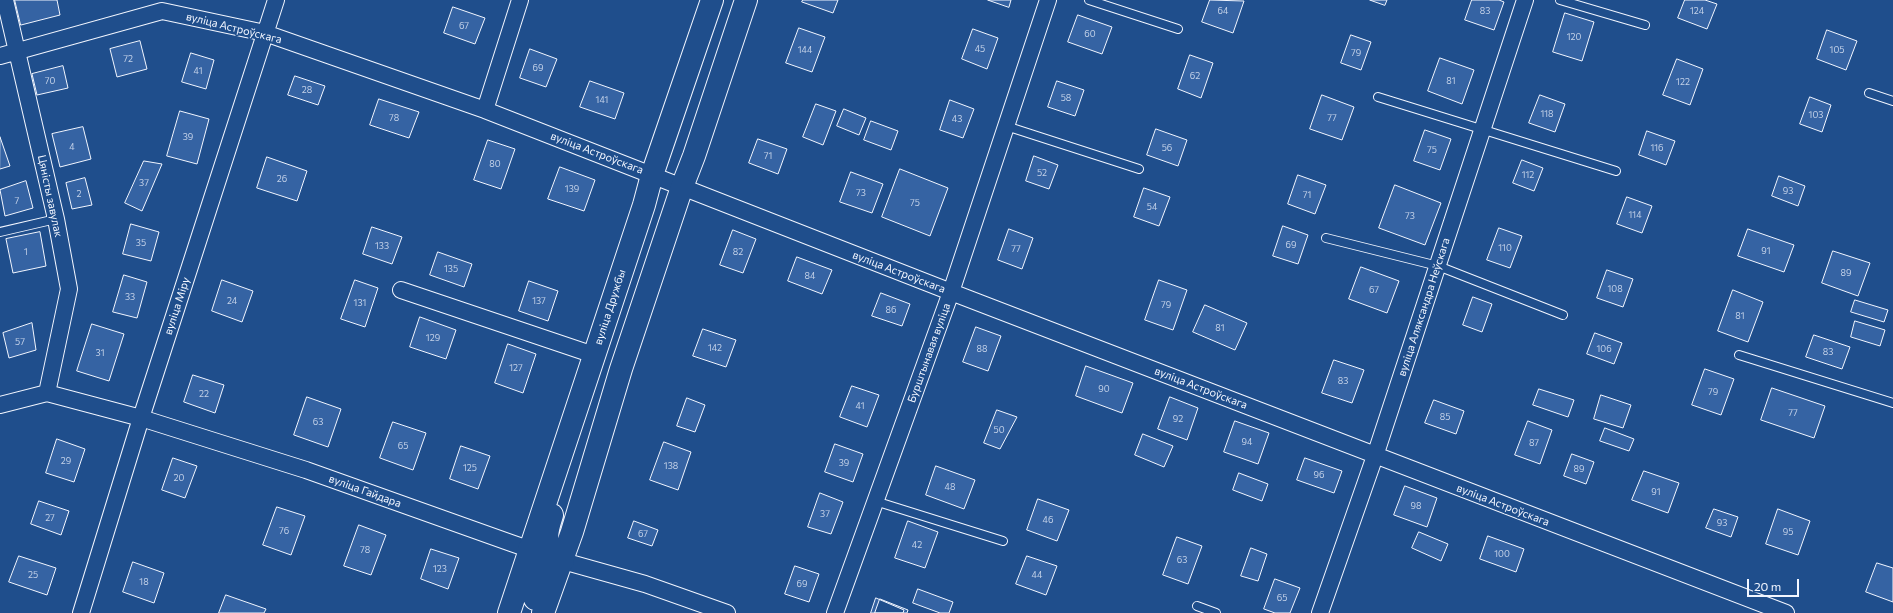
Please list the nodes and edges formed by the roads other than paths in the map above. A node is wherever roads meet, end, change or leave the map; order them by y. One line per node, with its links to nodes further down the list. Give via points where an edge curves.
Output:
1 (5, 0): 14 (street, Цяністы завулак)
2 (276, 0): 13 (street, вуліца Міру)
3 (520, 0): 19 (street)
4 (712, 0): 24 (main road, вуліца Дружбы); 25 (main road, via 694,86 670,160 671,170)
5 (746, 0): 25 (main road)
6 (1048, 0): 20 (street, Бурштынавая вуліца)
7 (1089, 0): 12 (lane)
8 (1525, 0): 21 (street, вуліца Аляксандра Неўскага)
9 (1560, 0): 11 (lane)
10 (161, 6): 13 (street, вуліца Астроўскага); 14 (street, вуліца Астроўскага)
11 (1644, 25)
12 (1178, 29)
13 (265, 33): 19 (street, вуліца Астроўскага); 39 (street, вуліца Міру)
14 (18, 50): 15 (street, вуліца Астроўскага); 26 (street, Цяністы завулак)
15 (0, 56)
16 (1869, 93): 18 (lane)
17 (1378, 97): 21 (lane)
18 (1893, 101)
19 (485, 110): 24 (street, вуліца Астроўскага)
20 (1006, 126): 22 (lane); 31 (street, Бурштынавая вуліца)
21 (1483, 129): 23 (lane); 29 (street, вуліца Аляксандра Неўскага)
22 (1139, 169)
23 (1616, 171)
24 (652, 175): 25 (street, вуліца Астроўскага); 34 (main road, вуліца Дружбы); 35 (main road, via 660,184 664,199 635,292)
25 (682, 187): 31 (street, вуліца Астроўскага); 35 (main road)
26 (56, 219): 27 (lane); 36 (street, Цяністы завулак, via 69,289)
27 (0, 232)
28 (1326, 238): 29 (lane)
29 (1438, 266): 32 (lane); 40 (street, вуліца Аляксандра Неўскага)
30 (401, 290): 34 (street)
31 (951, 292): 40 (street, вуліца Астроўскага); 41 (street, Бурштынавая вуліца)
32 (1563, 315)
33 (1740, 355): 37 (lane)
34 (591, 365): 43 (main road, вуліца Дружбы); 44 (main road, via 578,439 546,536 548,547)
35 (621, 369): 44 (main road)
36 (47, 393): 38 (street, вуліца Гайдара); 39 (street, вуліца Гайдара)
37 (1893, 403)
38 (0, 405)
39 (141, 418): 43 (street, вуліца Гайдара, via 306,470); 46 (street, вуліца Міру)
40 (1375, 456): 53 (street, вуліца Аляксандра Неўскага); 54 (street, вуліца Астроўскага)
41 (875, 501): 42 (lane); 51 (street, Бурштынавая вуліца)
42 (1003, 541)
43 (529, 549): 44 (street, вуліца Гайдара); 47 (main road, вуліца Дружбы); 48 (main road, via 542,563 542,572)
44 (563, 561): 49 (main road); 50 (street, вуліца Гайдара, via 646,584)
45 (1197, 606): 52 (lane)
46 (81, 613)
47 (509, 613)
48 (530, 613)
49 (543, 613)
50 (727, 613)
51 (835, 613)
52 (1216, 613)
53 (1320, 613)
54 (1786, 613)

